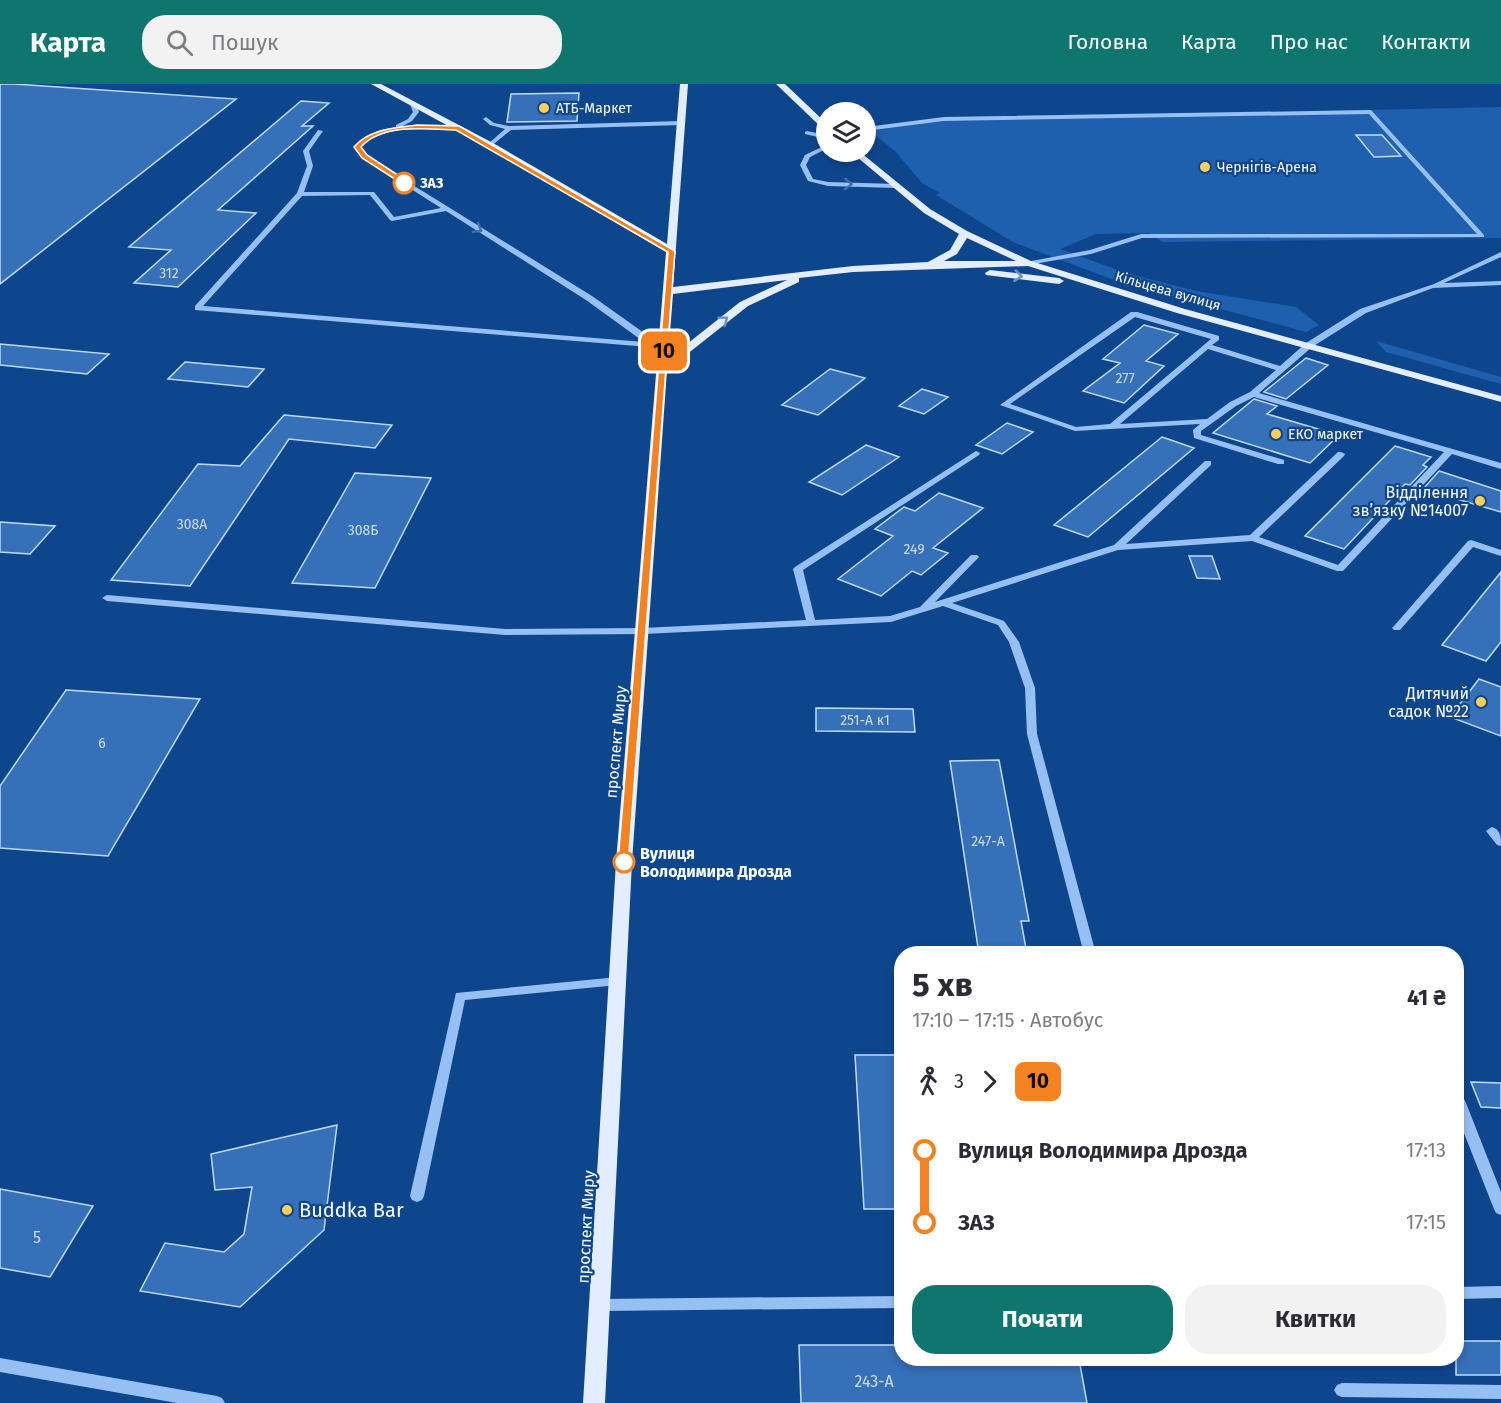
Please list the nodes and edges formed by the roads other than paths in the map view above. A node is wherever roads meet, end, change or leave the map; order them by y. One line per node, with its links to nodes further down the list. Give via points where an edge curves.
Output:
1 (375, 84): 4 (main road)
2 (684, 84): 7 (main road, проспект Миру)
3 (780, 84): 5 (main road)
4 (413, 104): 8 (main road); 11 (street, via 416,112 410,120)
5 (816, 118)
6 (486, 119): 9 (street)
7 (681, 123): 9 (street); 24 (main road, проспект Миру)
8 (457, 128): 11 (street); 16 (main road)
9 (509, 128): 14 (street)
10 (876, 128): 26 (street, via 944,119 1371,112 1482,236 1141,236 1091,252)
11 (389, 130): 22 (street, via 364,139 357,147 364,157)
12 (320, 131): 21 (street, via 306,152 310,166)
13 (807, 133): 15 (street)
14 (500, 134): 16 (street); 17 (street)
15 (816, 135)
16 (475, 137): 17 (main road)
17 (490, 145): 24 (main road)
18 (816, 152): 20 (street, one-way to 20, via 807,156 803,165 810,180)
19 (867, 162): 20 (main road, Кільцева вулиця)
20 (896, 186): 23 (main road, Кільцева вулиця, via 927,211)
21 (300, 194): 22 (street, via 372,194 392,219); 33 (street, via 198,308)
22 (447, 209): 33 (street, one-way to 33, via 589,298)
23 (964, 232): 26 (main road, Кільцева вулиця); 27 (main road, via 962,244 953,252)
24 (672, 251): 32 (main road, проспект Миру)
25 (1501, 254): 31 (street)
26 (1028, 263): 27 (main road); 30 (main road, Кільцева вулиця)
27 (918, 266): 28 (main road); 30 (main road, one-way to 30)
28 (811, 273): 32 (main road); 36 (main road, one-way to 28, via 744,304)
29 (1501, 283): 31 (street)
30 (1090, 284): 34 (main road, Кільцева вулиця)
31 (1432, 286): 34 (street, via 1363,311)
32 (669, 291): 36 (main road, проспект Миру)
33 (652, 345): 36 (street)
34 (1310, 345): 37 (street); 39 (main road, Кільцева вулиця)
35 (1206, 346): 37 (street); 41 (street); 41 (street, via 1216,338 1134,314 1004,405 1075,429)
36 (662, 369): 57 (main road, проспект Миру)
37 (1282, 369): 38 (street)
38 (1253, 394): 40 (street); 42 (street)
39 (1501, 399)
40 (1206, 422): 41 (street); 45 (street, via 1197,430 1197,436)
41 (1113, 426)
42 (1450, 451): 47 (street); 48 (street, via 1340,569)
43 (976, 453): 55 (street, via 798,569)
44 (1341, 454): 48 (street)
45 (1281, 462)
46 (1208, 463): 49 (street)
47 (1500, 463)
48 (1253, 538): 49 (street)
49 (1117, 547): 53 (street)
50 (1501, 553): 56 (street, via 1471,543)
51 (974, 557): 54 (street)
52 (107, 598): 57 (street, via 505,632)
53 (944, 603): 54 (street); 60 (street, via 1001,623 1014,642 1030,688 1032,734)
54 (921, 610): 55 (street, via 891,620)
55 (811, 623): 57 (street)
56 (1397, 628)
57 (643, 631): 61 (main road, проспект Миру)
58 (1492, 831): 59 (street)
59 (1501, 842)
60 (1087, 946)
61 (618, 981): 63 (street, via 460,996); 68 (main road, проспект Миру)
62 (1464, 1116): 64 (street)
63 (417, 1196)
64 (1501, 1209)
65 (1501, 1292): 66 (street)
66 (1464, 1293)
67 (894, 1302): 68 (street)
68 (600, 1305): 73 (main road, проспект Миру)
69 (0, 1365): 72 (street)
70 (1342, 1390): 71 (street)
71 (1501, 1392)
72 (217, 1403)
73 (594, 1403)

